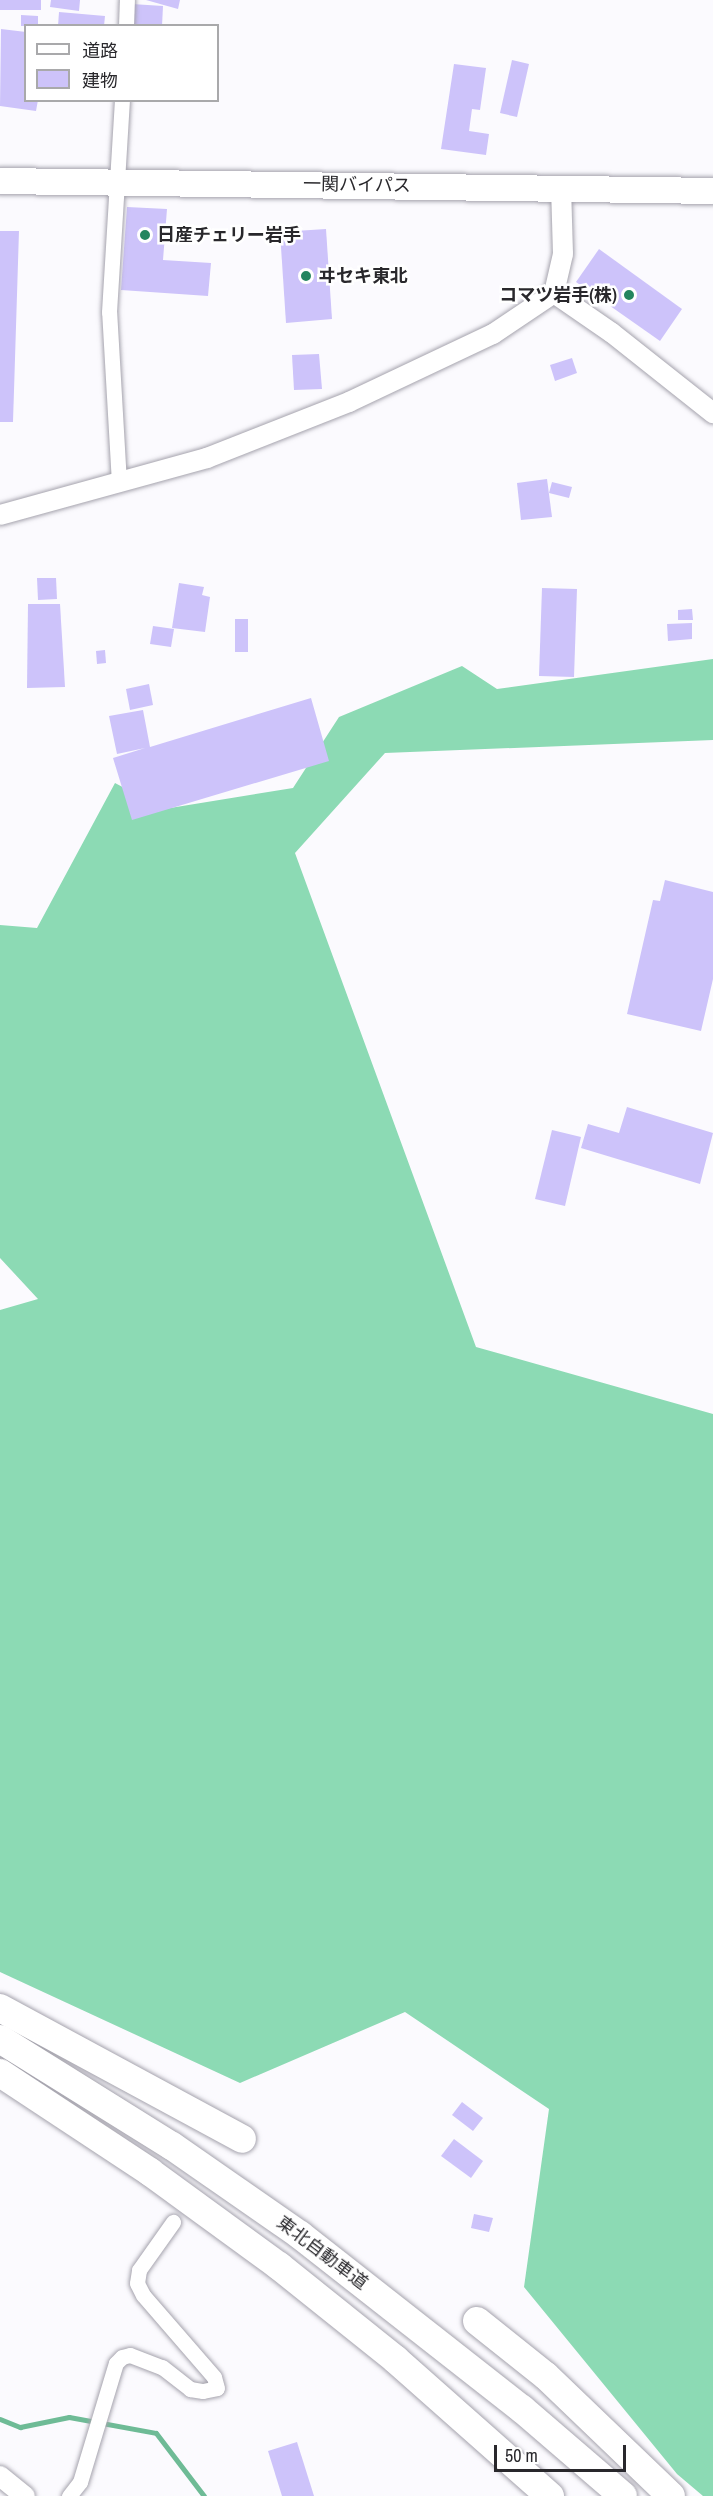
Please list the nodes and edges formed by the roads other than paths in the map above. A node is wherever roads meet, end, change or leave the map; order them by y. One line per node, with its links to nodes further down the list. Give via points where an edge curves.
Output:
1 (127, 0): 2 (street)
2 (126, 24)
3 (122, 102): 5 (street)
4 (0, 181): 5 (highway, 一関バイパス)
5 (120, 182): 6 (highway, 一関バイパス); 10 (street, via 109,312)
6 (561, 188): 7 (highway, 一関バイパス); 8 (street, via 563,254)
7 (713, 191)
8 (554, 293): 9 (street, via 612,333); 10 (street, via 493,334 349,402 207,458)
9 (713, 413)
10 (119, 483): 11 (street)
11 (0, 515)
12 (0, 2008): 15 (highway)
13 (0, 2039): 22 (highway, 東北自動車道, via 172,2146 300,2235 522,2409)
14 (0, 2073): 21 (highway, 東北自動車道, via 150,2172 279,2266 395,2359)
15 (242, 2139)
16 (173, 2222): 20 (street, via 139,2270 137,2283 214,2377 217,2388 190,2389 162,2367 130,2355 122,2357 116,2363 80,2482)
17 (477, 2321): 23 (highway, via 546,2376)
18 (0, 2476): 19 (street)
19 (25, 2496)
20 (69, 2496)
21 (550, 2496)
22 (623, 2496)
23 (671, 2496)

